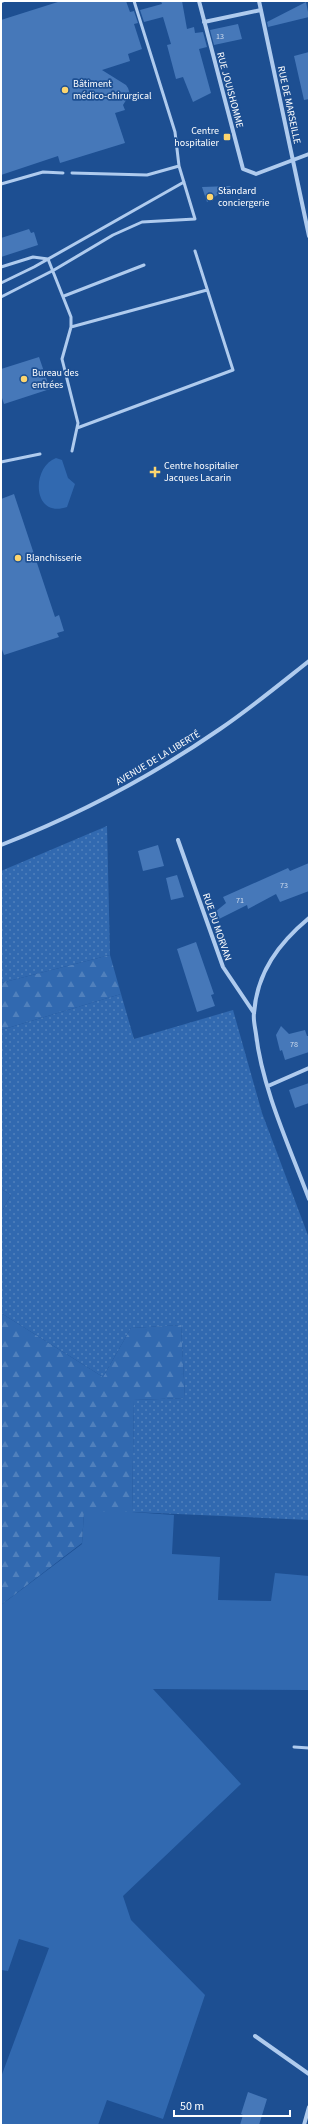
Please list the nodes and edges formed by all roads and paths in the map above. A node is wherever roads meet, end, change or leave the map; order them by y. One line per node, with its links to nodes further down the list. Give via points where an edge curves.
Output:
1 (134, 1): 8 (lane, via 175,132)
2 (199, 1): 5 (street, RUE JOUISHOMME)
3 (259, 1): 4 (street, RUE DE MARSEILLE)
4 (261, 10): 5 (street); 7 (street, RUE DE MARSEILLE)
5 (204, 22): 7 (street, RUE JOUISHOMME, via 242,169 256,174)
6 (309, 154): 7 (street)
7 (293, 160): 13 (street, RUE DE MARSEILLE)
8 (179, 166): 10 (lane, via 147,175); 11 (lane)
9 (63, 173): 12 (lane, via 43,172)
10 (72, 173)
11 (184, 182): 15 (lane); 18 (lane, via 195,219 142,222 112,235)
12 (1, 184)
13 (309, 236)
14 (194, 251): 20 (lane)
15 (48, 259): 17 (lane, via 33,257); 18 (lane); 19 (lane)
16 (144, 265): 21 (lane)
17 (1, 267)
18 (54, 270): 21 (lane); 22 (lane)
19 (1, 283)
20 (207, 290): 23 (lane); 24 (lane, via 233,370)
21 (64, 296): 23 (lane, via 71,316)
22 (1, 297)
23 (71, 327): 24 (lane, via 62,359 78,423)
24 (77, 428): 25 (lane)
25 (72, 451)
26 (40, 454): 27 (lane)
27 (1, 462)
28 (309, 661): 30 (street, AVENUE DE LA LIBERTÉ, via 220,729 179,756 109,796 59,821)
29 (178, 840): 32 (street, RUE DU MORVAN, via 223,968)
30 (1, 845)
31 (309, 918): 32 (street, via 289,935 272,957 262,977)
32 (254, 1013): 34 (street, via 258,1050)
33 (309, 1068): 34 (street)
34 (268, 1086): 35 (street)
35 (309, 1199)
36 (294, 1747): 37 (lane)
37 (309, 1748)
38 (255, 2036): 39 (street)
39 (309, 2074)
40 (309, 2107): 41 (street)
41 (304, 2125)

